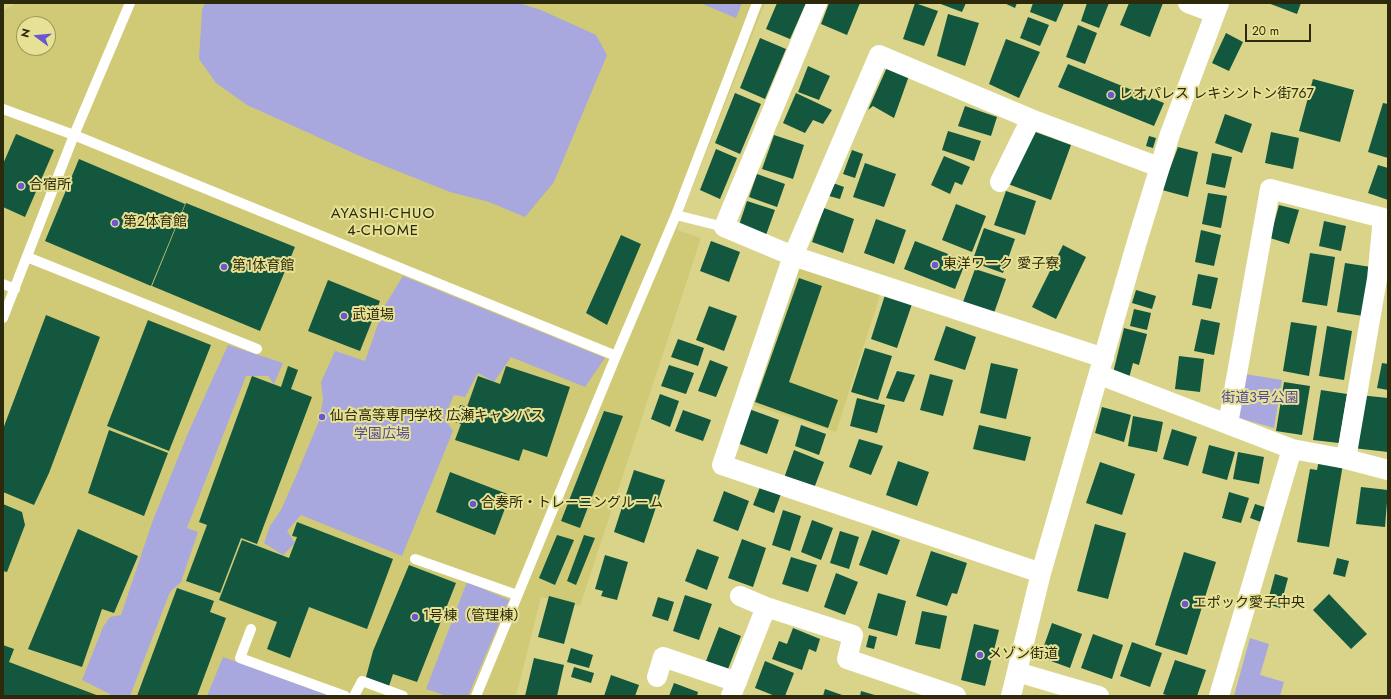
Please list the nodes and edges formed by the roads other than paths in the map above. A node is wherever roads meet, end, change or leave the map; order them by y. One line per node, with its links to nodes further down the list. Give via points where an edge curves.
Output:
1 (130, 3): 8 (lane)
2 (757, 3): 11 (lane)
3 (817, 3): 12 (street)
4 (1188, 3): 5 (street)
5 (1217, 8): 9 (street)
6 (3, 110): 8 (lane)
7 (1031, 119): 9 (street); 10 (street); 13 (street, via 880,55)
8 (74, 135): 14 (lane); 20 (lane)
9 (1160, 167): 21 (street)
10 (1000, 182)
11 (676, 215): 12 (lane); 20 (lane)
12 (724, 227): 13 (street)
13 (793, 256): 21 (street); 27 (street, via 722,465)
14 (27, 257): 17 (lane); 19 (lane)
15 (1383, 279): 22 (street, via 1383,218 1270,189); 24 (street)
16 (3, 284): 17 (lane)
17 (15, 289): 18 (lane)
18 (3, 318)
19 (257, 349)
20 (616, 356): 28 (lane)
21 (1102, 367): 22 (street); 27 (street)
22 (1228, 424): 23 (street)
23 (1292, 449): 24 (street); 42 (street)
24 (1346, 458): 25 (street)
25 (1388, 470)
26 (415, 559): 28 (lane)
27 (1041, 573): 32 (street)
28 (517, 595): 38 (lane)
29 (740, 596): 30 (street)
30 (766, 607): 34 (street); 39 (street, via 853,635 848,659)
31 (251, 629): 35 (lane, via 240,658)
32 (1017, 672): 40 (street); 41 (street)
33 (657, 677): 34 (street, via 663,657)
34 (734, 689)
35 (345, 696)
36 (354, 696): 37 (lane, via 362,681)
37 (403, 696)
38 (476, 696)
39 (956, 696)
40 (1011, 696)
41 (1099, 696)
42 (1219, 696)

